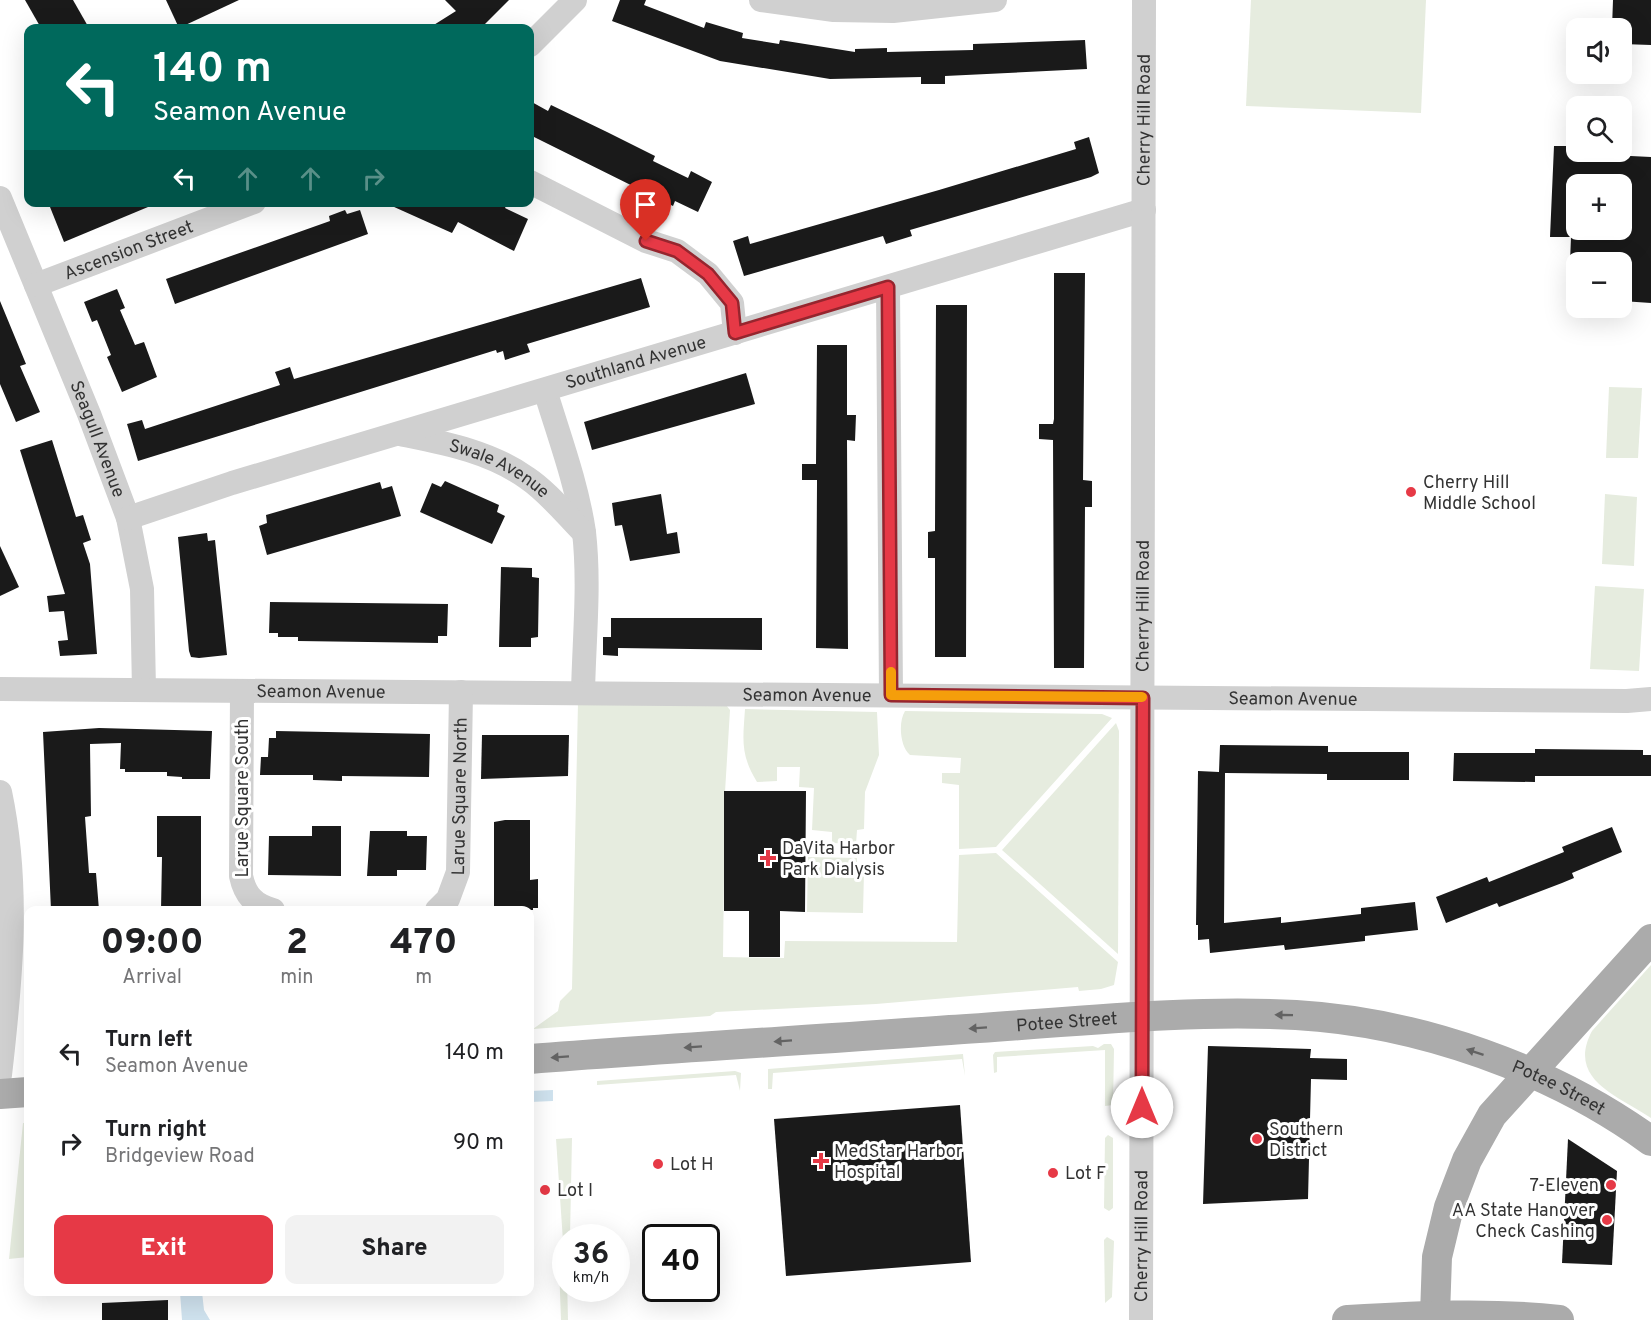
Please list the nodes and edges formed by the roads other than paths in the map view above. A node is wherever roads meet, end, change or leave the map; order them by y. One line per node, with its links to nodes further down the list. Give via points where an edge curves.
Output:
1 (575, 0): 6 (street)
2 (761, 0): 5 (street, via 834,10)
3 (995, 0): 5 (street)
4 (1144, 0): 10 (street, Cherry Hill Road)
5 (893, 6)
6 (534, 41)
7 (534, 184): 13 (street, via 646,241 677,251 708,274 732,303)
8 (0, 198): 11 (street, Seagull Avenue)
9 (241, 207): 11 (street, Ascension Street)
10 (1144, 210): 12 (street, Southland Avenue); 24 (street, Cherry Hill Road)
11 (36, 285): 16 (street, Seagull Avenue)
12 (888, 287): 13 (street, Southland Avenue); 23 (street)
13 (735, 333): 14 (street, Southland Avenue)
14 (545, 390): 15 (street, Southland Avenue); 17 (street, Swale Avenue, via 578,498)
15 (397, 434): 16 (street, Southland Avenue); 17 (street, Swale Avenue, via 461,447 492,459 527,478)
16 (128, 518): 19 (street, Seagull Avenue, via 142,589)
17 (584, 533): 22 (street, Swale Avenue)
18 (0, 689): 19 (street, Seamon Avenue)
19 (144, 690): 20 (street, Seamon Avenue)
20 (242, 691): 21 (street, Seamon Avenue); 28 (street, Larue Square South, via 241,876 244,891)
21 (461, 692): 22 (street, Seamon Avenue); 27 (street, Larue Square North, via 458,872)
22 (583, 693): 23 (street, Seamon Avenue)
23 (891, 695): 24 (street, Seamon Avenue)
24 (1143, 698): 25 (street, Seamon Avenue); 30 (street, Cherry Hill Road)
25 (1651, 699)
26 (0, 792): 33 (street, via 12,874 13,923)
27 (442, 905)
28 (263, 906)
29 (1651, 939): 32 (main road)
30 (1141, 1017): 31 (main road, Potee Street, one-way to 31); 32 (main road, Potee Street, one-way to 30, via 1424,1036 1361,1023 1298,1015); 38 (street, Cherry Hill Road)
31 (534, 1059)
32 (1530, 1071): 36 (main road, Potee Street); 37 (main road, via 1492,1115 1467,1160 1449,1207 1437,1257)
33 (0, 1075)
34 (24, 1092): 35 (main road)
35 (0, 1094)
36 (1651, 1141)
37 (1435, 1315): 39 (main road); 40 (main road)
38 (1141, 1320)
39 (1347, 1320)
40 (1559, 1320)

